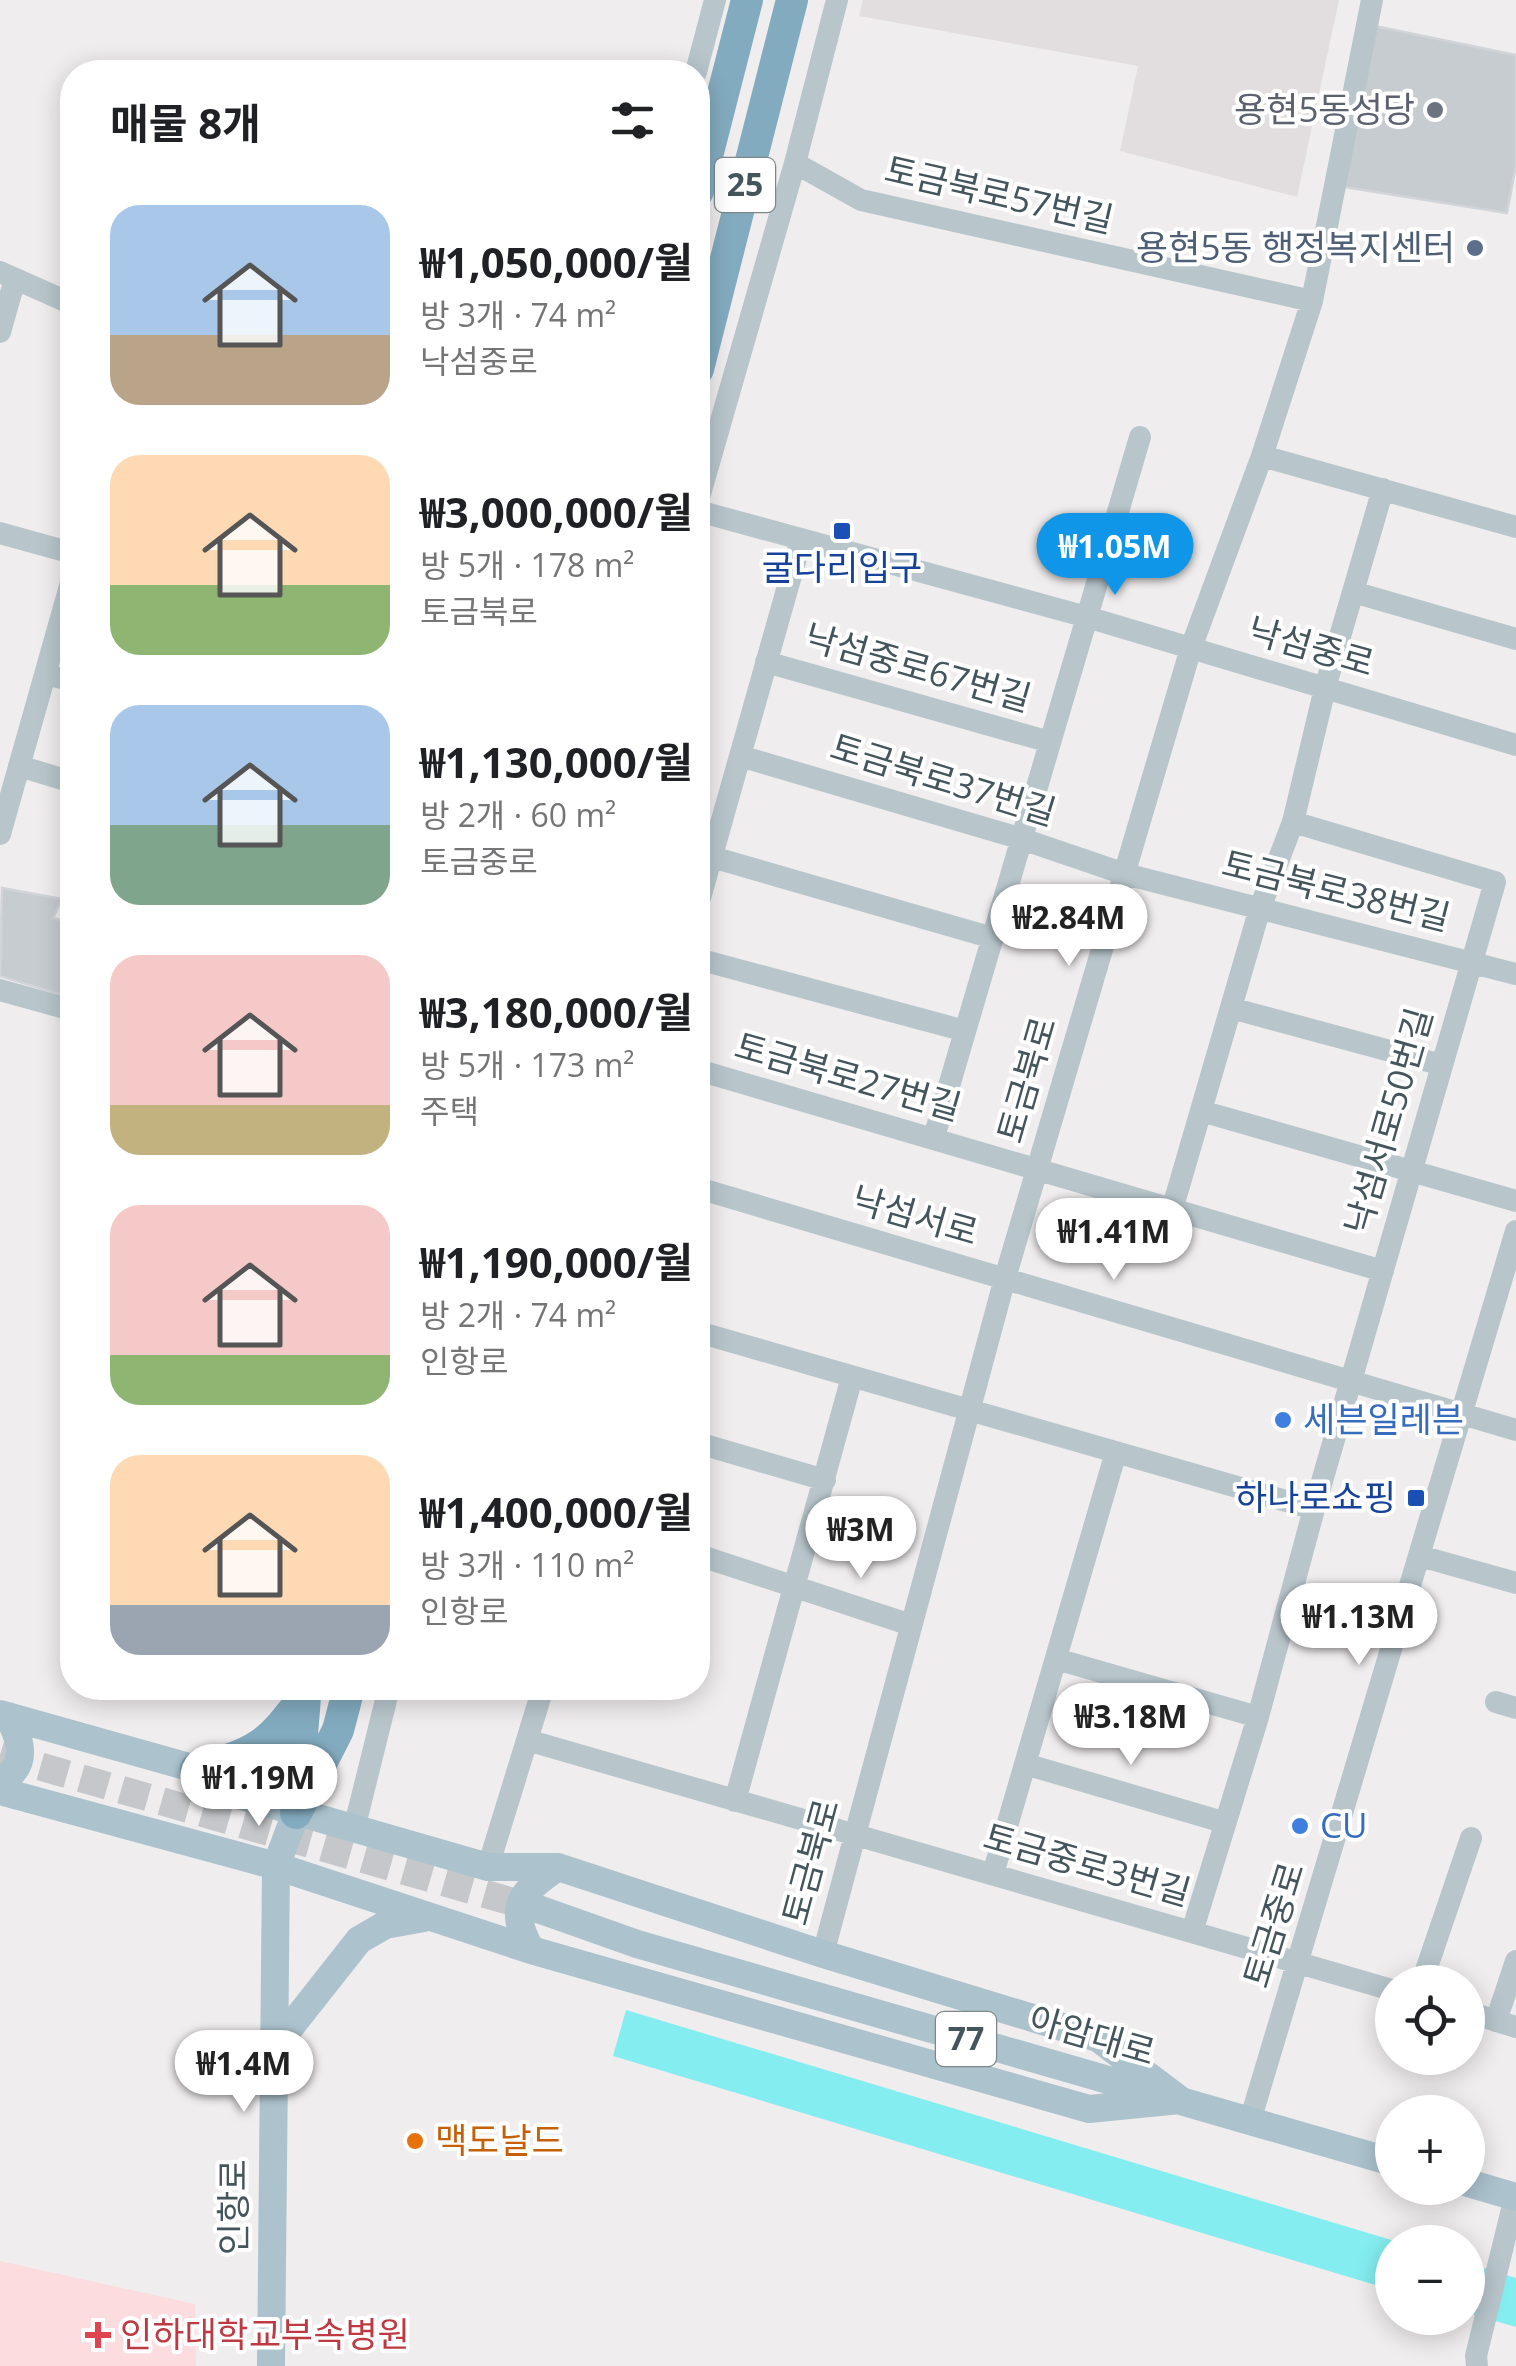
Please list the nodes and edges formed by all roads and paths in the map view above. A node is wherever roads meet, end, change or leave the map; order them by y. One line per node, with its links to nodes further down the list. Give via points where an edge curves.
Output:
1 (715, 0): 6 (street)
2 (747, 0): 7 (highway, 25)
3 (792, 0): 12 (highway, 25)
4 (837, 0): 8 (street)
5 (1372, 0): 11 (street, 토금북로)
6 (699, 60)
7 (710, 144)
8 (795, 164): 11 (street, 토금북로57번길, via 861,200); 16 (street)
9 (8, 276): 10 (street); 13 (street)
10 (60, 299)
11 (1312, 302): 15 (street, 토금북로)
12 (710, 322)
13 (0, 332)
14 (1140, 437): 24 (street)
15 (1262, 456): 17 (street); 27 (street, 토금북로)
16 (710, 458)
17 (1383, 489): 19 (street); 23 (street)
18 (710, 514): 21 (street, 낙섬중로)
19 (1516, 527)
20 (0, 533): 22 (street)
21 (801, 540): 24 (street, 낙섬중로); 28 (street)
22 (60, 550)
23 (1353, 592): 26 (street); 31 (street)
24 (1087, 616): 27 (street, 낙섬중로); 32 (street, 낙섬중로67번길)
25 (60, 626): 29 (street)
26 (1516, 639)
27 (1191, 648): 31 (street, 낙섬중로); 42 (street, 토금북로)
28 (766, 662): 32 (street, 낙섬중로67번길); 34 (street)
29 (46, 674): 30 (street); 35 (street)
30 (60, 678)
31 (1325, 688): 33 (street, 낙섬중로); 37 (street)
32 (1050, 742): 40 (street, 낙섬중로67번길)
33 (1516, 744)
34 (740, 756): 39 (street); 40 (street, 토금북로37번길)
35 (19, 766): 36 (street); 38 (street)
36 (60, 778)
37 (1294, 822): 43 (street); 46 (street, 낙섬서로50번길, via 1495,882)
38 (0, 834)
39 (710, 838)
40 (1022, 839): 42 (street, 토금북로37번길); 44 (street, 낙섬중로67번길)
41 (710, 857): 44 (street)
42 (1124, 874): 43 (street, 토금북로38번길); 57 (street, 토금북로)
43 (1260, 908): 46 (street, 토금북로38번길); 50 (street)
44 (993, 938): 51 (street, 낙섬중로67번길)
45 (710, 961): 51 (street)
46 (1472, 962): 47 (street, 토금북로38번길); 52 (street, 낙섬서로50번길)
47 (1516, 974)
48 (0, 990): 49 (street)
49 (60, 1007)
50 (1231, 1008): 52 (street); 54 (street)
51 (965, 1031): 55 (street, 낙섬중로67번길)
52 (1442, 1065): 56 (street, 낙섬서로50번길)
53 (710, 1073): 55 (street, 토금북로27번길)
54 (1201, 1111): 56 (street); 60 (street)
55 (934, 1137): 57 (street, 토금북로27번길)
56 (1412, 1170): 59 (street); 62 (street, 낙섬서로50번길)
57 (1037, 1171): 60 (street, 토금북로27번길); 63 (street, 토금북로)
58 (710, 1192): 63 (street, 낙섬서로)
59 (1516, 1202)
60 (1172, 1210): 62 (street, 토금북로27번길)
61 (1516, 1231): 68 (street, 토금중로)
62 (1383, 1271): 66 (street, 낙섬서로50번길)
63 (1005, 1278): 66 (street, 낙섬서로); 67 (street, 토금북로)
64 (710, 1336): 65 (street)
65 (852, 1377): 67 (street); 72 (street)
66 (1351, 1380): 68 (street, 낙섬서로); 73 (street, 낙섬서로50번길)
67 (969, 1411): 71 (street); 78 (street, 토금북로)
68 (1462, 1415): 69 (street, 낙섬서로); 74 (street, 토금중로)
69 (1516, 1430)
70 (710, 1446): 72 (street)
71 (1116, 1452): 73 (street); 79 (street)
72 (825, 1480): 77 (street)
73 (1314, 1510): 86 (street, 낙섬서로50번길)
74 (1420, 1556): 76 (street); 108 (street, 토금중로)
75 (710, 1559): 77 (street)
76 (1516, 1583)
77 (795, 1587): 78 (street); 92 (street)
78 (912, 1624): 96 (street, 토금북로)
79 (1056, 1659): 86 (street); 88 (street)
80 (300, 1700): 89 (highway, via 262,1747)
81 (305, 1700): 93 (highway)
82 (346, 1700): 93 (highway, via 338,1730)
83 (386, 1700): 95 (street)
84 (539, 1700): 87 (street)
85 (4, 1715): 89 (main road); 90 (main road, via 22,1752 16,1770)
86 (1258, 1717): 94 (street, 낙섬서로50번길)
87 (527, 1740): 92 (street, 토금중로3번길); 100 (street)
88 (1025, 1764): 94 (street); 101 (street)
89 (196, 1769): 93 (main road, via 235,1794)
90 (0, 1781)
91 (0, 1791): 98 (main road)
92 (735, 1801): 96 (street, 토금중로3번길)
93 (296, 1812): 95 (main road); 98 (main road, 인항로)
94 (1224, 1822): 104 (street, 낙섬서로50번길)
95 (354, 1829): 100 (main road)
96 (854, 1836): 101 (street, 토금중로3번길); 106 (street, 토금북로)
97 (1471, 1838): 109 (street)
98 (276, 1866): 103 (main road); 112 (main road, 인항로)
99 (558, 1867): 100 (main road); 105 (main road, via 535,1882 517,1912); 106 (main road)
100 (488, 1868)
101 (993, 1874): 104 (street, 토금중로3번길)
102 (542, 1910): 113 (main road, 아암대로 / 77, via 636,1944)
103 (428, 1917): 105 (main road); 112 (main road, via 385,1925 359,1940)
104 (1192, 1932): 108 (street, 토금중로3번길)
105 (531, 1950): 113 (main road, via 1089,2109)
106 (823, 1954): 113 (main road, via 1098,2038)
107 (1516, 1961): 111 (street)
108 (1299, 1964): 110 (street, 토금중로3번길); 114 (street, 토금중로)
109 (1428, 1965)
110 (1375, 1985)
111 (1506, 2024)
112 (273, 2048): 118 (main road, 인항로)
113 (1180, 2100): 114 (main road, 아암대로 / 77)
114 (1250, 2121): 115 (main road, 아암대로 / 77)
115 (1375, 2157)
116 (1485, 2188): 117 (main road)
117 (1516, 2197): 119 (street)
118 (271, 2366)
119 (1477, 2366)

